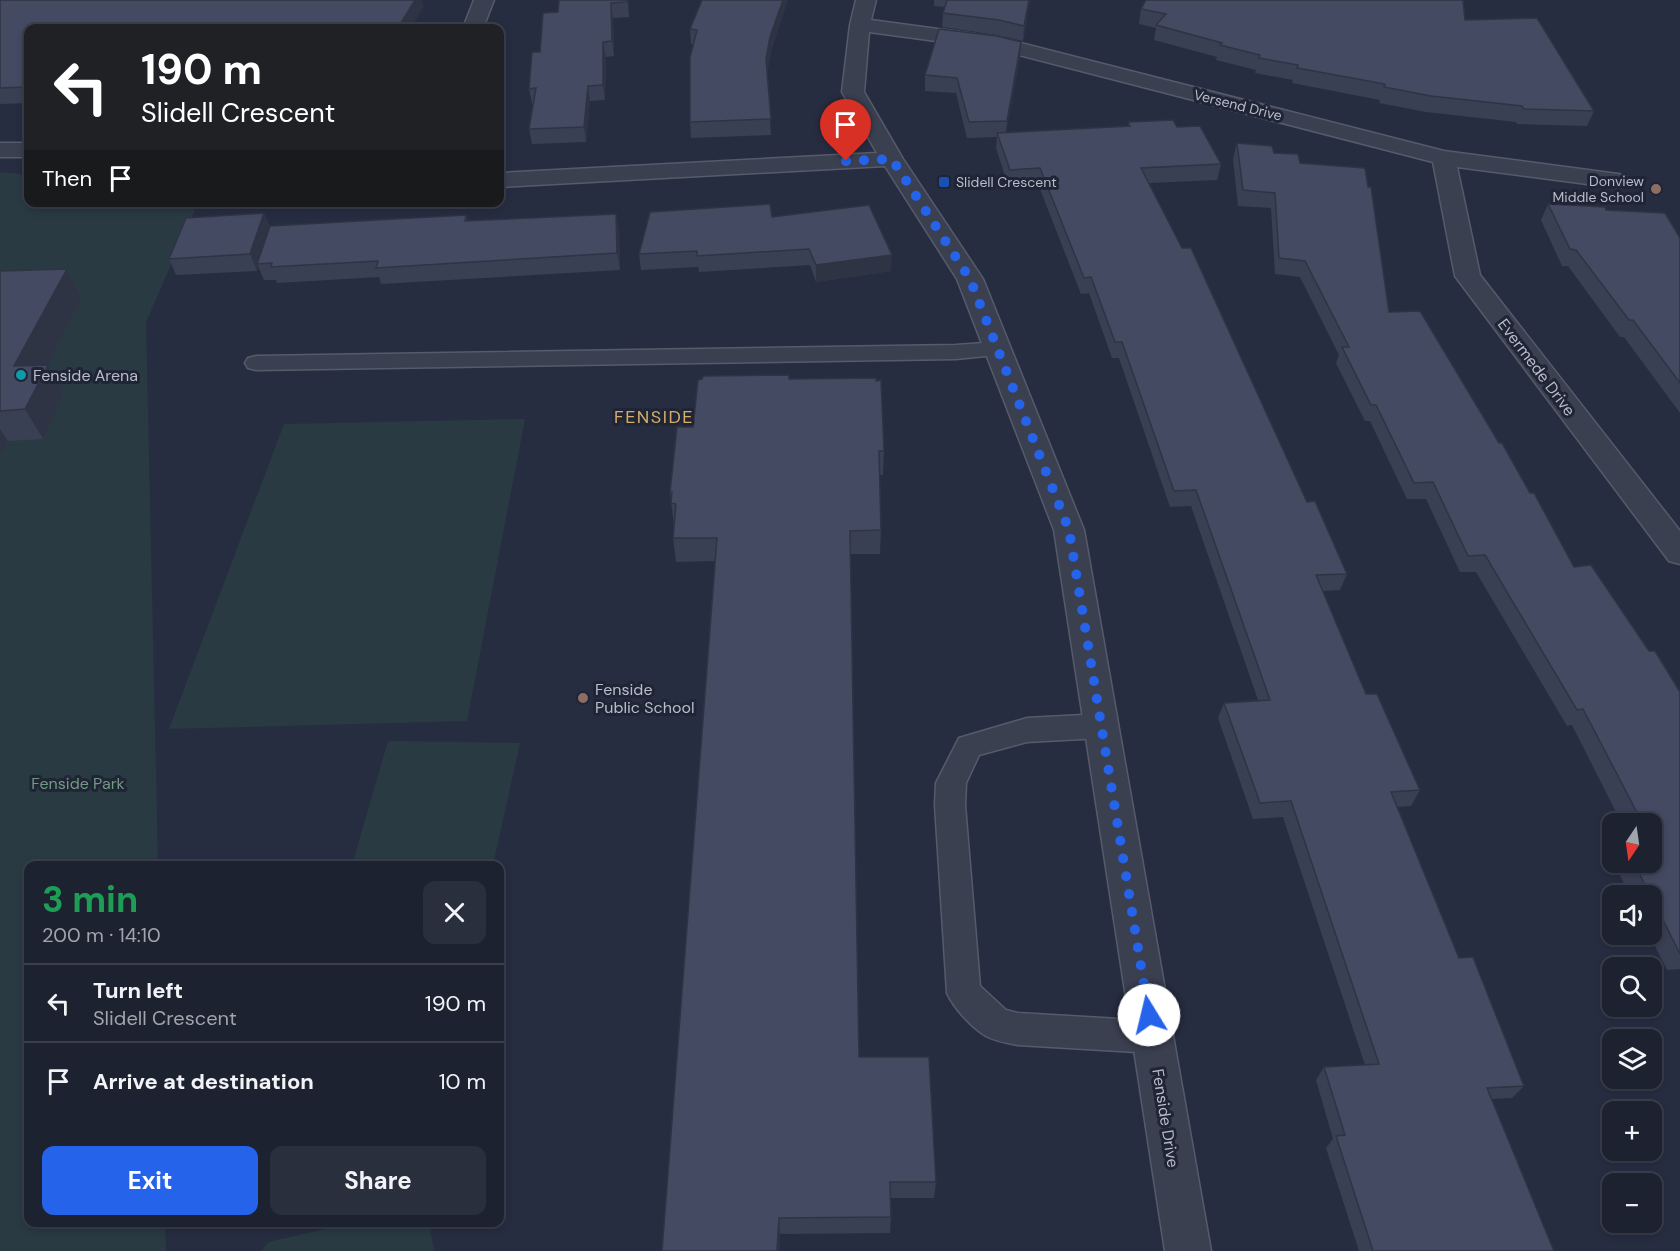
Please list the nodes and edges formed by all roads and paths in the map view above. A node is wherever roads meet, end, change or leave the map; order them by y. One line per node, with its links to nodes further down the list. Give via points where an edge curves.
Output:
1 (484, 0): 3 (street)
2 (866, 0): 4 (street, Fenside Drive)
3 (475, 24)
4 (860, 25): 7 (street, Versend Drive, via 997,43); 8 (street, Fenside Drive, via 853,92)
5 (0, 150): 6 (street)
6 (24, 150)
7 (1444, 158): 10 (street, Versend Drive); 13 (street, Evermede Drive, via 1468,276)
8 (892, 159): 9 (street); 11 (street, Fenside Drive, via 970,279)
9 (504, 180)
10 (1618, 181)
11 (998, 349): 12 (lane); 14 (street, Fenside Drive, via 1069,530)
12 (256, 363)
13 (1680, 553)
14 (1101, 726): 15 (street, Fenside Drive); 15 (lane, via 1027,730 969,746 951,783 950,805 964,993 996,1024 1018,1029)
15 (1153, 1037): 16 (street, Fenside Drive)
16 (1188, 1251)

